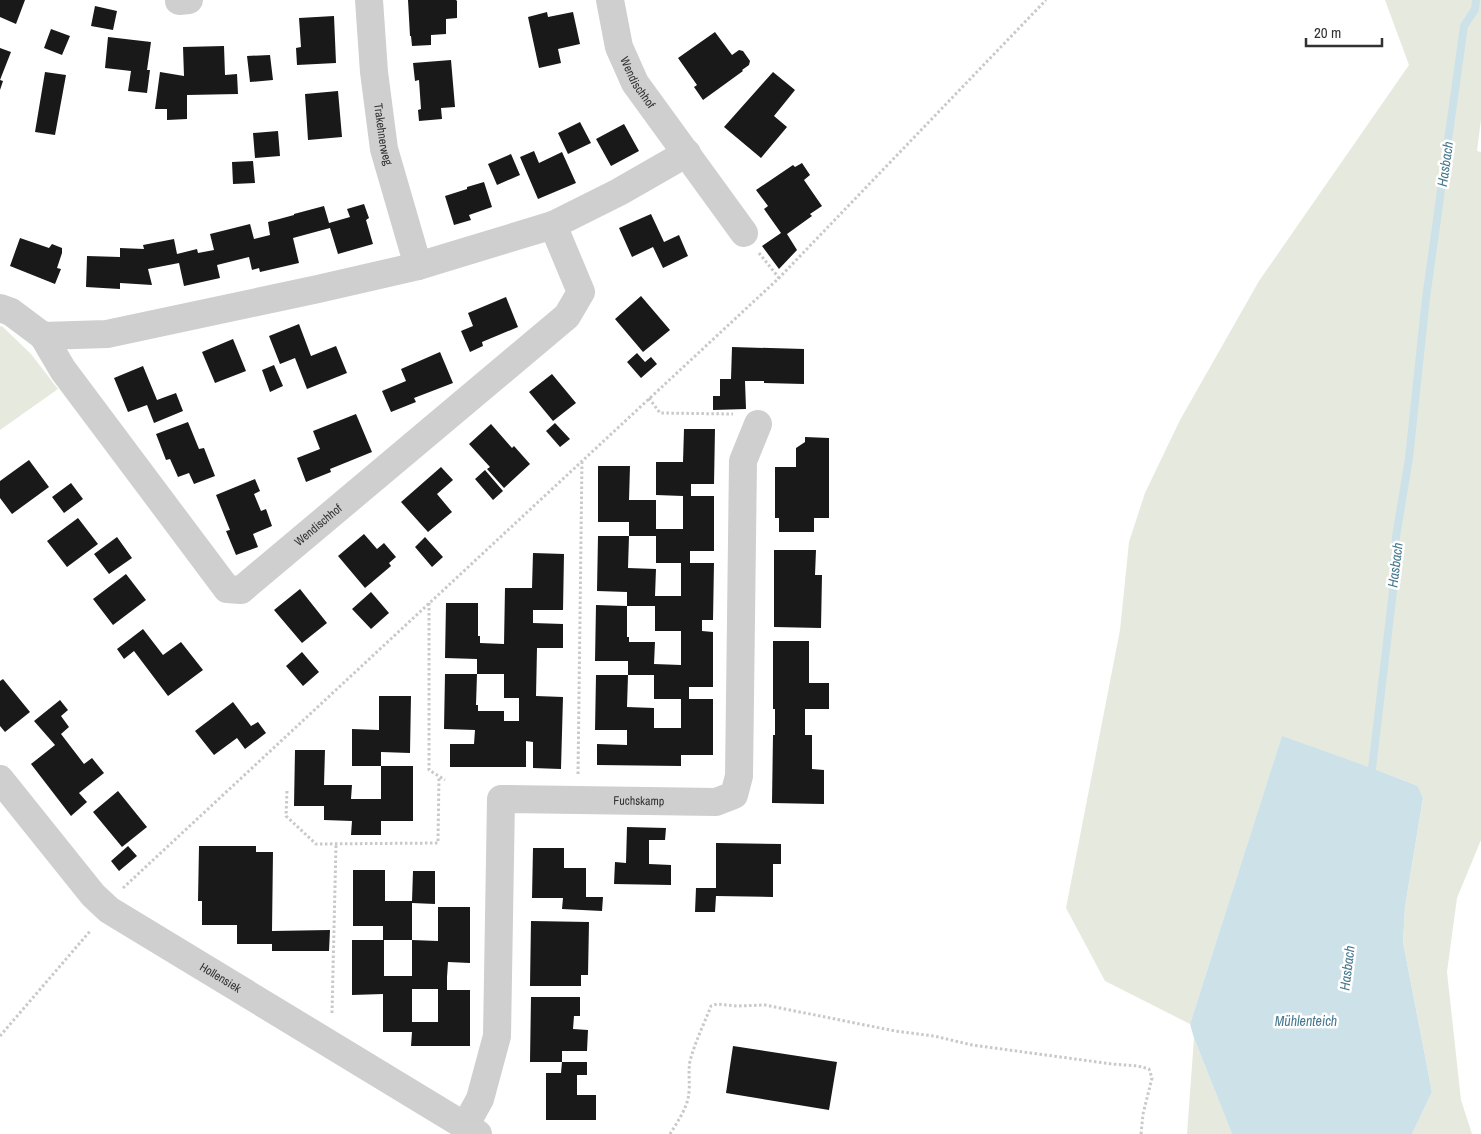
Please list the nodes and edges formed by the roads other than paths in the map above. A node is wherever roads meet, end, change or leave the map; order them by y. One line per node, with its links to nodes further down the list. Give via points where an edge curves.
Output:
1 (369, 0): 6 (street, Trakehnerweg, via 384,149)
2 (610, 0): 3 (street, Wendischhof, via 619,48 635,83)
3 (686, 153): 4 (street); 5 (street, Wendischhof)
4 (553, 225): 6 (street); 8 (street, Wendischhof, via 582,292 567,316 241,590 228,589 63,370)
5 (744, 234)
6 (418, 266): 8 (street, via 107,334)
7 (0, 308): 8 (street, Wendischhof, via 11,312)
8 (43, 336)
9 (758, 424): 11 (street, Fuchskamp, via 743,461 739,776 734,795 716,802 501,799 498,1036)
10 (0, 779): 11 (street, Hollensiek, via 93,895 109,910)
11 (472, 1130)

